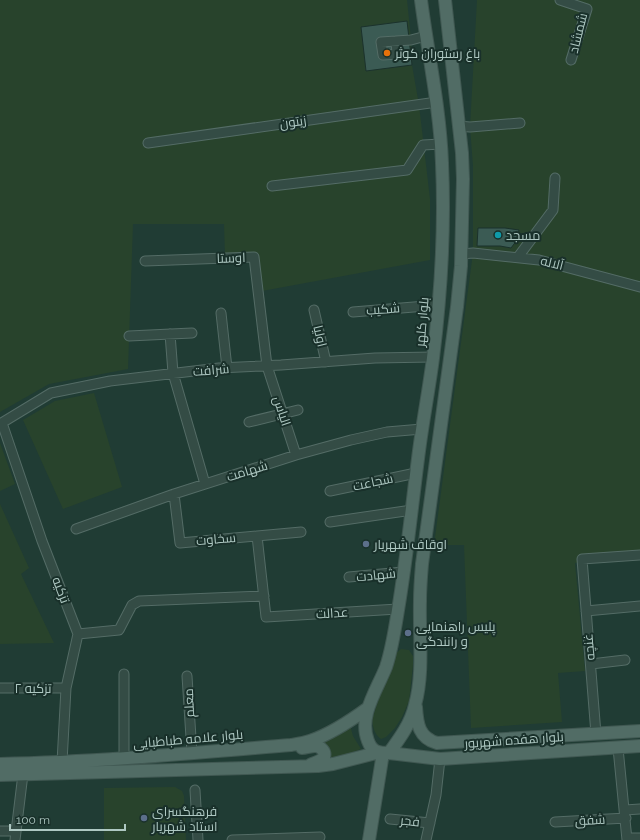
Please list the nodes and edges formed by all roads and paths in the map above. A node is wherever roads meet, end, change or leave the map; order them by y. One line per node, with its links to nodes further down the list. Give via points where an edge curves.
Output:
1 (421, 0): 4 (main road, بلوار کلهر)
2 (445, 0): 9 (main road)
3 (560, 0): 6 (street, شمشاد, via 587,9)
4 (426, 36): 5 (street); 7 (main road, بلوار کلهر)
5 (396, 41)
6 (571, 60)
7 (437, 102): 10 (street, زیتون); 11 (main road, بلوار کلهر)
8 (520, 123): 9 (street)
9 (458, 126): 14 (main road, via 463,179)
10 (148, 143)
11 (441, 144): 13 (street, via 424,145 407,170); 18 (main road, بلوار کلهر, via 443,240)
12 (555, 178): 15 (street, via 553,210)
13 (272, 186)
14 (462, 254): 15 (street, آلاله); 59 (main road, via 422,564 419,672)
15 (518, 258): 17 (street, آلاله, via 539,260)
16 (145, 261): 27 (street, اوستا, via 254,257)
17 (640, 287)
18 (438, 305): 20 (street, شکیب); 25 (main road, بلوار کلهر)
19 (314, 310): 26 (street, اولیا)
20 (352, 312)
21 (221, 313): 28 (street)
22 (192, 333): 23 (street)
23 (170, 334): 24 (street); 29 (street)
24 (129, 336)
25 (433, 357): 26 (street, شرافت); 34 (main road, بلوار کلهر)
26 (326, 362): 27 (street, شرافت)
27 (267, 366): 28 (street, شرافت); 31 (street, الیاس)
28 (227, 368): 29 (street, شرافت)
29 (173, 373): 33 (street, شرافت, via 87,385 51,393); 37 (street)
30 (298, 410): 31 (street)
31 (283, 414): 32 (street); 35 (street, الیاس)
32 (249, 422)
33 (1, 423): 52 (street, تزکیه)
34 (422, 429): 35 (street, شهامت, via 387,432); 36 (main road, بلوار کلهر)
35 (296, 455): 37 (street, شهامت)
36 (416, 473): 38 (street, شجاعت); 40 (main road, بلوار کلهر)
37 (205, 484): 39 (street, شهامت)
38 (330, 491)
39 (174, 494): 42 (street, شهامت); 44 (street, سخاوت, via 180,543)
40 (412, 510): 41 (street); 46 (main road, بلوار کلهر)
41 (330, 522)
42 (76, 529)
43 (301, 532): 44 (street, سخاوت)
44 (257, 536): 48 (street)
45 (640, 555): 51 (street, غنچه, via 582,559)
46 (403, 572): 47 (street, شهادت); 50 (main road, بلوار کلهر)
47 (349, 577)
48 (264, 596): 50 (street, عدالت, via 266,617); 52 (street, via 139,601 132,605 119,630)
49 (640, 606): 51 (street)
50 (398, 608): 60 (main road, بلوار کلهر, via 386,666)
51 (586, 611): 54 (street, غنچه)
52 (78, 634): 58 (street)
53 (625, 660): 54 (street)
54 (591, 664): 62 (street, غنچه)
55 (124, 674): 68 (street)
56 (187, 676): 66 (street, معلم)
57 (0, 688): 58 (street, تزکیه ۲)
58 (66, 688): 70 (street)
59 (415, 705): 62 (main road, بلوار هفده شهریور, via 417,725 430,741 437,743); 67 (main road, via 406,728)
60 (368, 708): 64 (main road, بلوار علامه طباطبایی, via 309,742); 67 (main road, بلوار کلهر, via 365,729 369,743 372,749)
61 (640, 731): 62 (main road, بلوار هفده شهریور)
62 (596, 734)
63 (640, 746): 65 (main road, بلوار هفده شهریور)
64 (268, 747): 66 (main road, بلوار علامه طباطبایی); 72 (main road, via 321,748 324,757)
65 (618, 748): 69 (main road, بلوار هفده شهریور); 77 (street)
66 (192, 753): 68 (main road, بلوار علامه طباطبایی)
67 (383, 753): 69 (main road, بلوار هفده شهریور); 72 (main road, via 333,764); 88 (main road)
68 (124, 759): 70 (main road, بلوار علامه طباطبایی)
69 (440, 759): 80 (street)
70 (62, 762): 71 (main road, بلوار علامه طباطبایی)
71 (0, 764)
72 (303, 767): 73 (main road)
73 (23, 774): 74 (main road); 82 (street)
74 (0, 775)
75 (195, 790): 86 (street)
76 (640, 810): 77 (street, شفق)
77 (626, 814): 79 (street, شفق); 85 (street)
78 (390, 819): 80 (street, فجر)
79 (555, 822)
80 (430, 823): 89 (street)
81 (0, 831): 82 (street)
82 (16, 836)
83 (320, 837): 87 (street)
84 (640, 838): 85 (street)
85 (627, 839)
86 (198, 840)
87 (232, 840)
88 (369, 840)
89 (426, 840)

